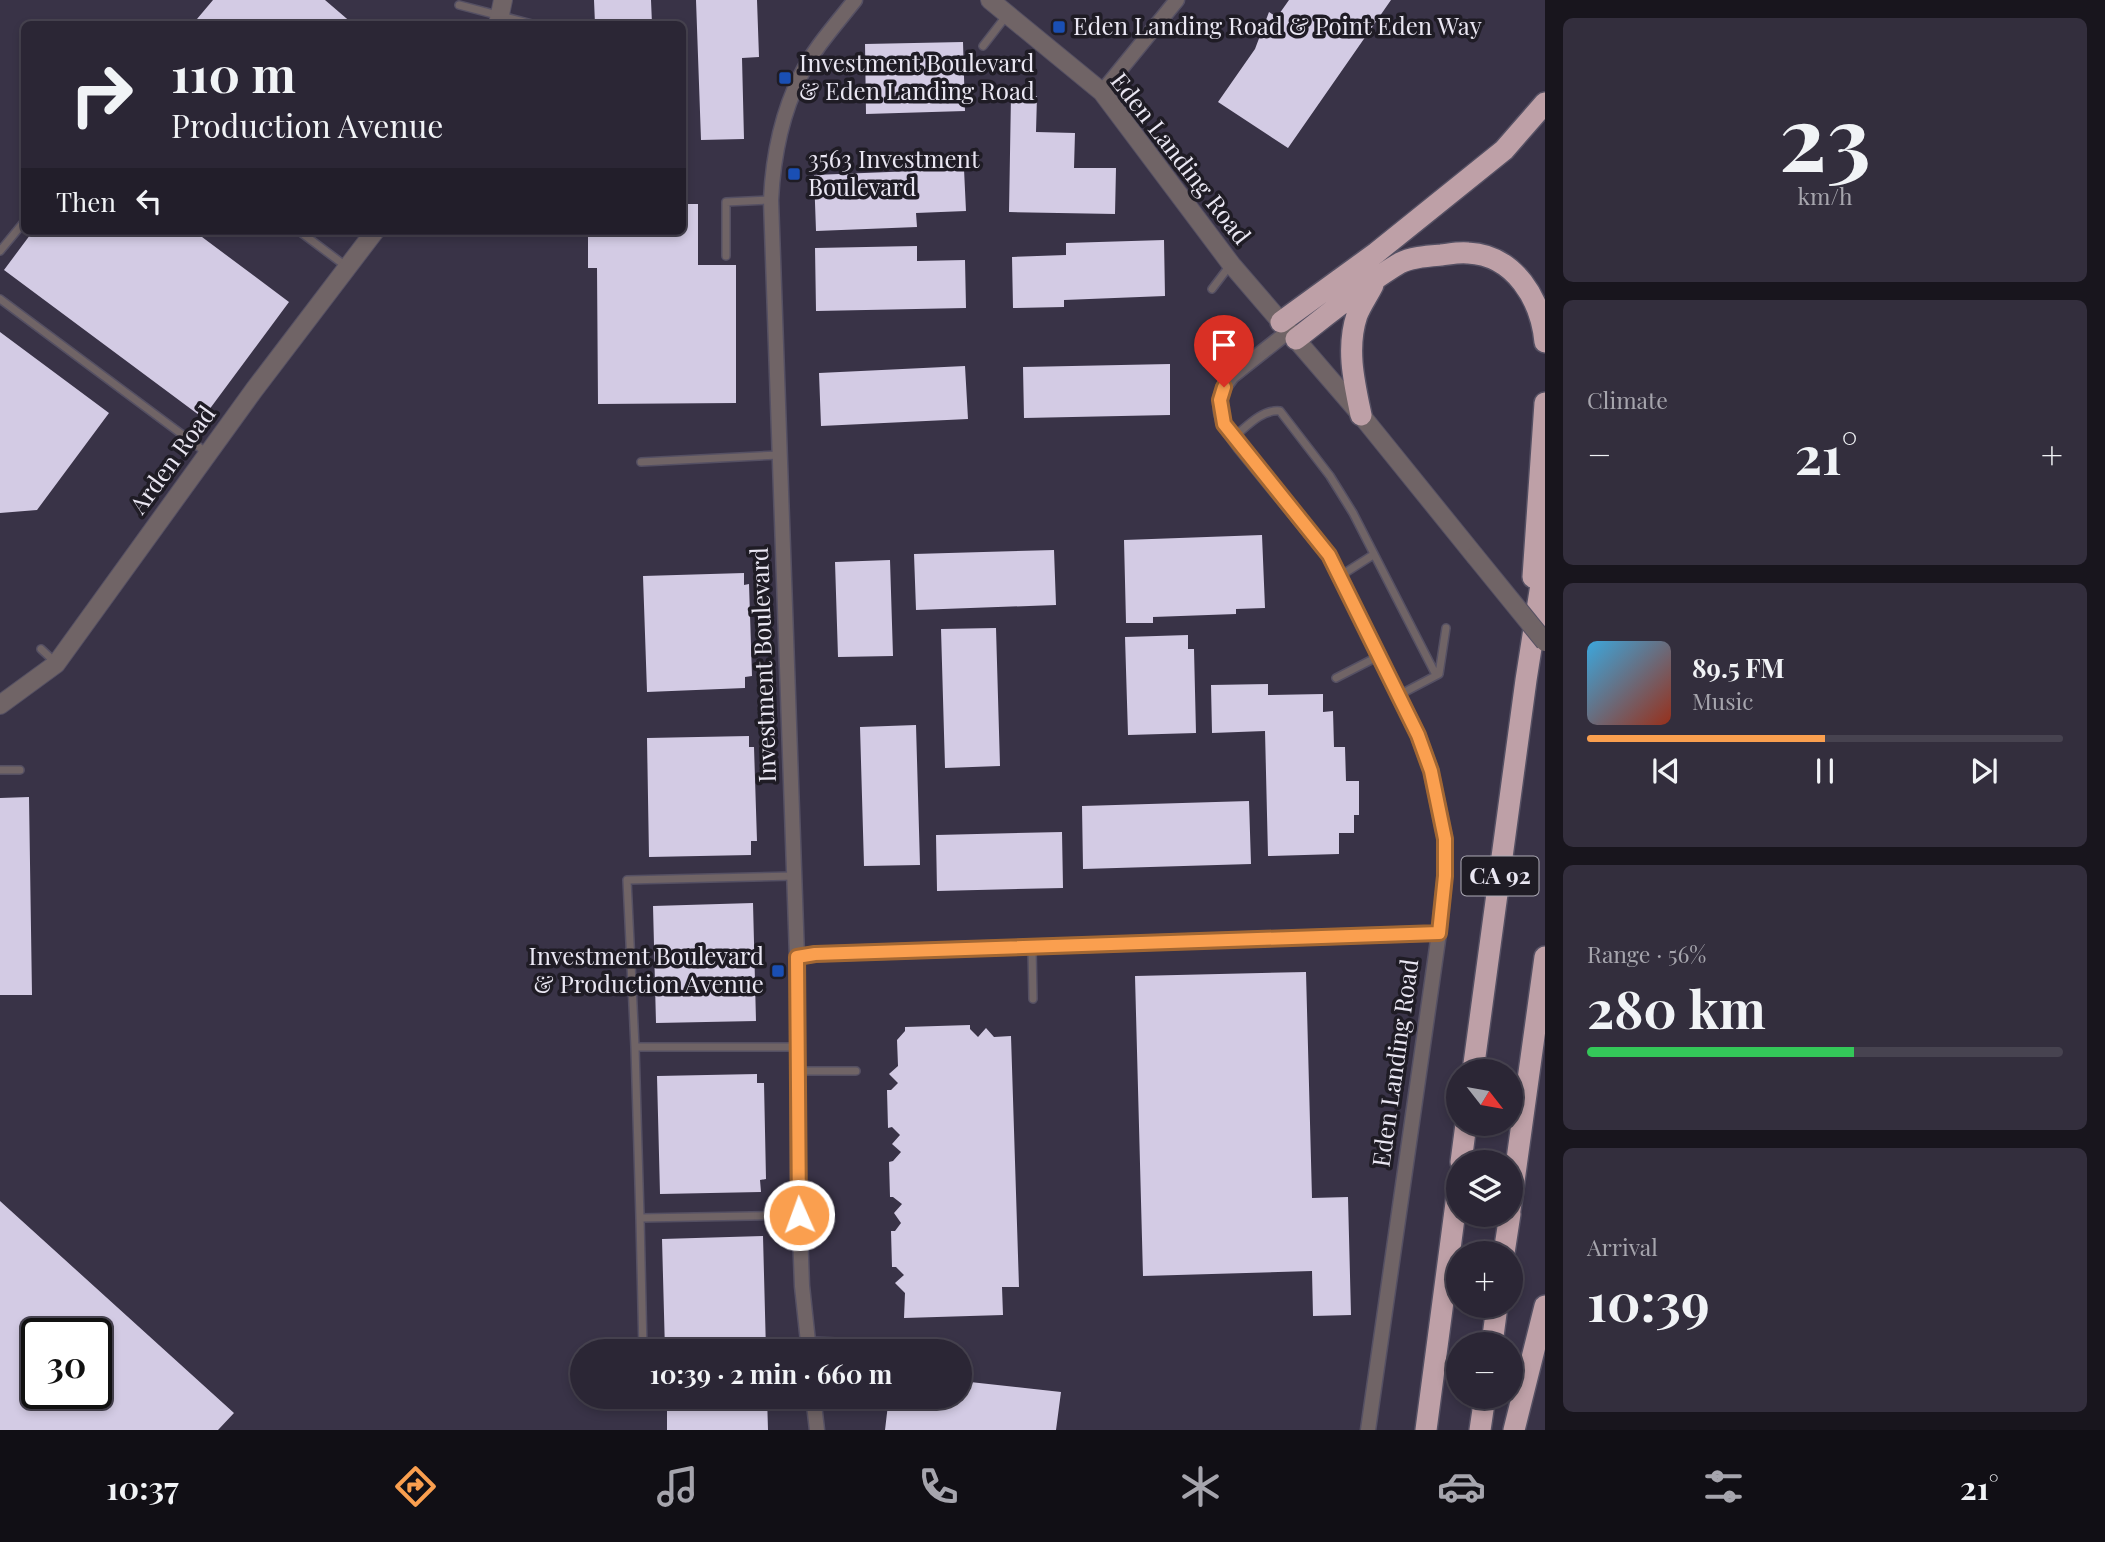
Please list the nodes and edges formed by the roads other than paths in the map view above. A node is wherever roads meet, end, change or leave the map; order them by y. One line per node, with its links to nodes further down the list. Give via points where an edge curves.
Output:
1 (855, 0): 11 (street, Investment Boulevard, via 801,73 781,126)
2 (990, 0): 6 (street, Eden Landing Road)
3 (1177, 0): 9 (street)
4 (459, 5): 5 (lane)
5 (500, 13): 7 (lane)
6 (1007, 14): 8 (lane); 9 (street, Eden Landing Road)
7 (523, 21)
8 (983, 46)
9 (1102, 92): 17 (street, Eden Landing Road)
10 (1545, 103): 22 (highway, via 1504,150 1376,253)
11 (771, 200): 16 (lane, via 726,202); 28 (street, Investment Boulevard)
12 (21, 226): 15 (lane)
13 (304, 235): 18 (lane)
14 (372, 235): 18 (street, Arden Road)
15 (0, 251)
16 (726, 256)
17 (1231, 264): 20 (lane); 22 (street, Eden Landing Road)
18 (347, 268): 27 (street, Arden Road)
19 (1376, 280): 22 (highway); 23 (highway, via 1402,262 1426,256 1469,252 1494,260 1526,284 1538,309); 25 (highway, via 1357,315 1351,351)
20 (1212, 289)
21 (0, 299): 27 (lane)
22 (1289, 331): 25 (street, Eden Landing Road); 26 (street, Eden Landing Road, via 1224,387 1221,412)
23 (1545, 342)
24 (1545, 403): 40 (highway)
25 (1360, 415): 34 (street, Eden Landing Road, bridge)
26 (1234, 437): 30 (lane, via 1259,416 1280,411 1330,476); 32 (street, Eden Landing Road, via 1329,555)
27 (208, 453): 37 (street, Arden Road)
28 (779, 455): 29 (lane); 45 (street, Investment Boulevard)
29 (641, 462)
30 (1373, 555): 32 (lane); 38 (lane)
31 (1545, 559): 40 (highway, CA 92)
32 (1340, 576): 36 (street, Eden Landing Road)
33 (1447, 628): 38 (lane)
34 (1545, 642)
35 (41, 649): 37 (lane)
36 (1380, 656): 39 (lane); 41 (street, Eden Landing Road)
37 (56, 664): 42 (street, Arden Road)
38 (1436, 676): 41 (lane)
39 (1336, 678)
40 (1526, 680): 53 (highway, CA 92)
41 (1399, 695): 46 (street, Eden Landing Road, via 1431,771 1445,839)
42 (0, 705)
43 (0, 770): 44 (lane)
44 (20, 770)
45 (794, 876): 48 (street, Investment Boulevard); 51 (lane, via 627,880)
46 (1439, 933): 47 (street); 66 (street, Eden Landing Road)
47 (1032, 948): 48 (street); 50 (lane)
48 (797, 957): 52 (street, Investment Boulevard)
49 (1545, 957): 56 (highway)
50 (1033, 999)
51 (635, 1047): 52 (lane); 58 (lane)
52 (797, 1047): 54 (street, Investment Boulevard)
53 (1475, 1059)
54 (797, 1071): 55 (lane); 57 (street, Investment Boulevard)
55 (856, 1071)
56 (1519, 1150)
57 (799, 1215): 58 (lane); 62 (street, Investment Boulevard)
58 (640, 1218): 61 (lane)
59 (1453, 1227): 67 (highway)
60 (1545, 1307): 69 (highway)
61 (643, 1339)
62 (807, 1339)
63 (815, 1409): 65 (street)
64 (1483, 1409): 68 (highway)
65 (817, 1430)
66 (1368, 1430)
67 (1426, 1430)
68 (1480, 1430)
69 (1514, 1430)

